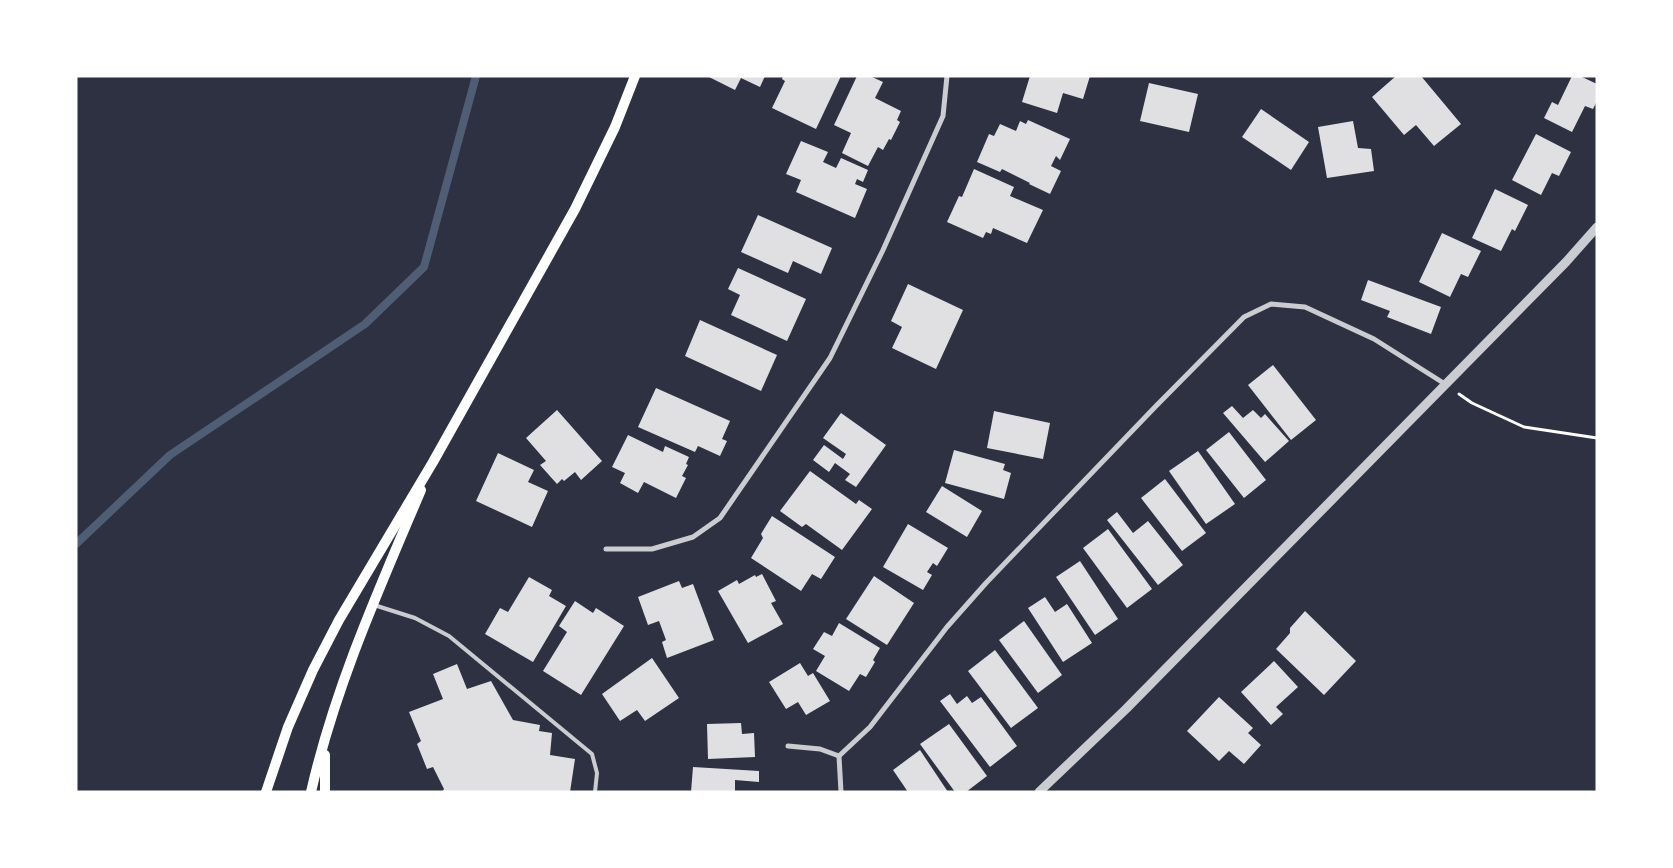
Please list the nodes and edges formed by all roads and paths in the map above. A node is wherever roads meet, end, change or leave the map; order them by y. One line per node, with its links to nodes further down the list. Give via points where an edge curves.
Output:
1 (635, 76): 6 (main road, via 615,127 575,209)
2 (947, 76): 7 (street, via 943,116 830,358 720,518 693,537 652,549)
3 (1597, 228): 4 (street)
4 (1445, 384): 5 (path, via 1472,403 1524,427); 11 (street, via 1374,339 1305,307 1271,304 1244,317 986,583 947,627 870,727); 17 (street, via 1133,702)
5 (1597, 438)
6 (433, 462): 8 (main road); 12 (main road, via 313,670 288,727)
7 (606, 549)
8 (373, 605): 9 (main road); 15 (lane, via 415,618 449,636 592,754)
9 (324, 742): 13 (main road); 14 (main road)
10 (788, 746): 11 (street, via 820,749)
11 (839, 756): 16 (street)
12 (266, 792)
13 (311, 792)
14 (325, 792)
15 (595, 792)
16 (840, 792)
17 (1039, 792)

